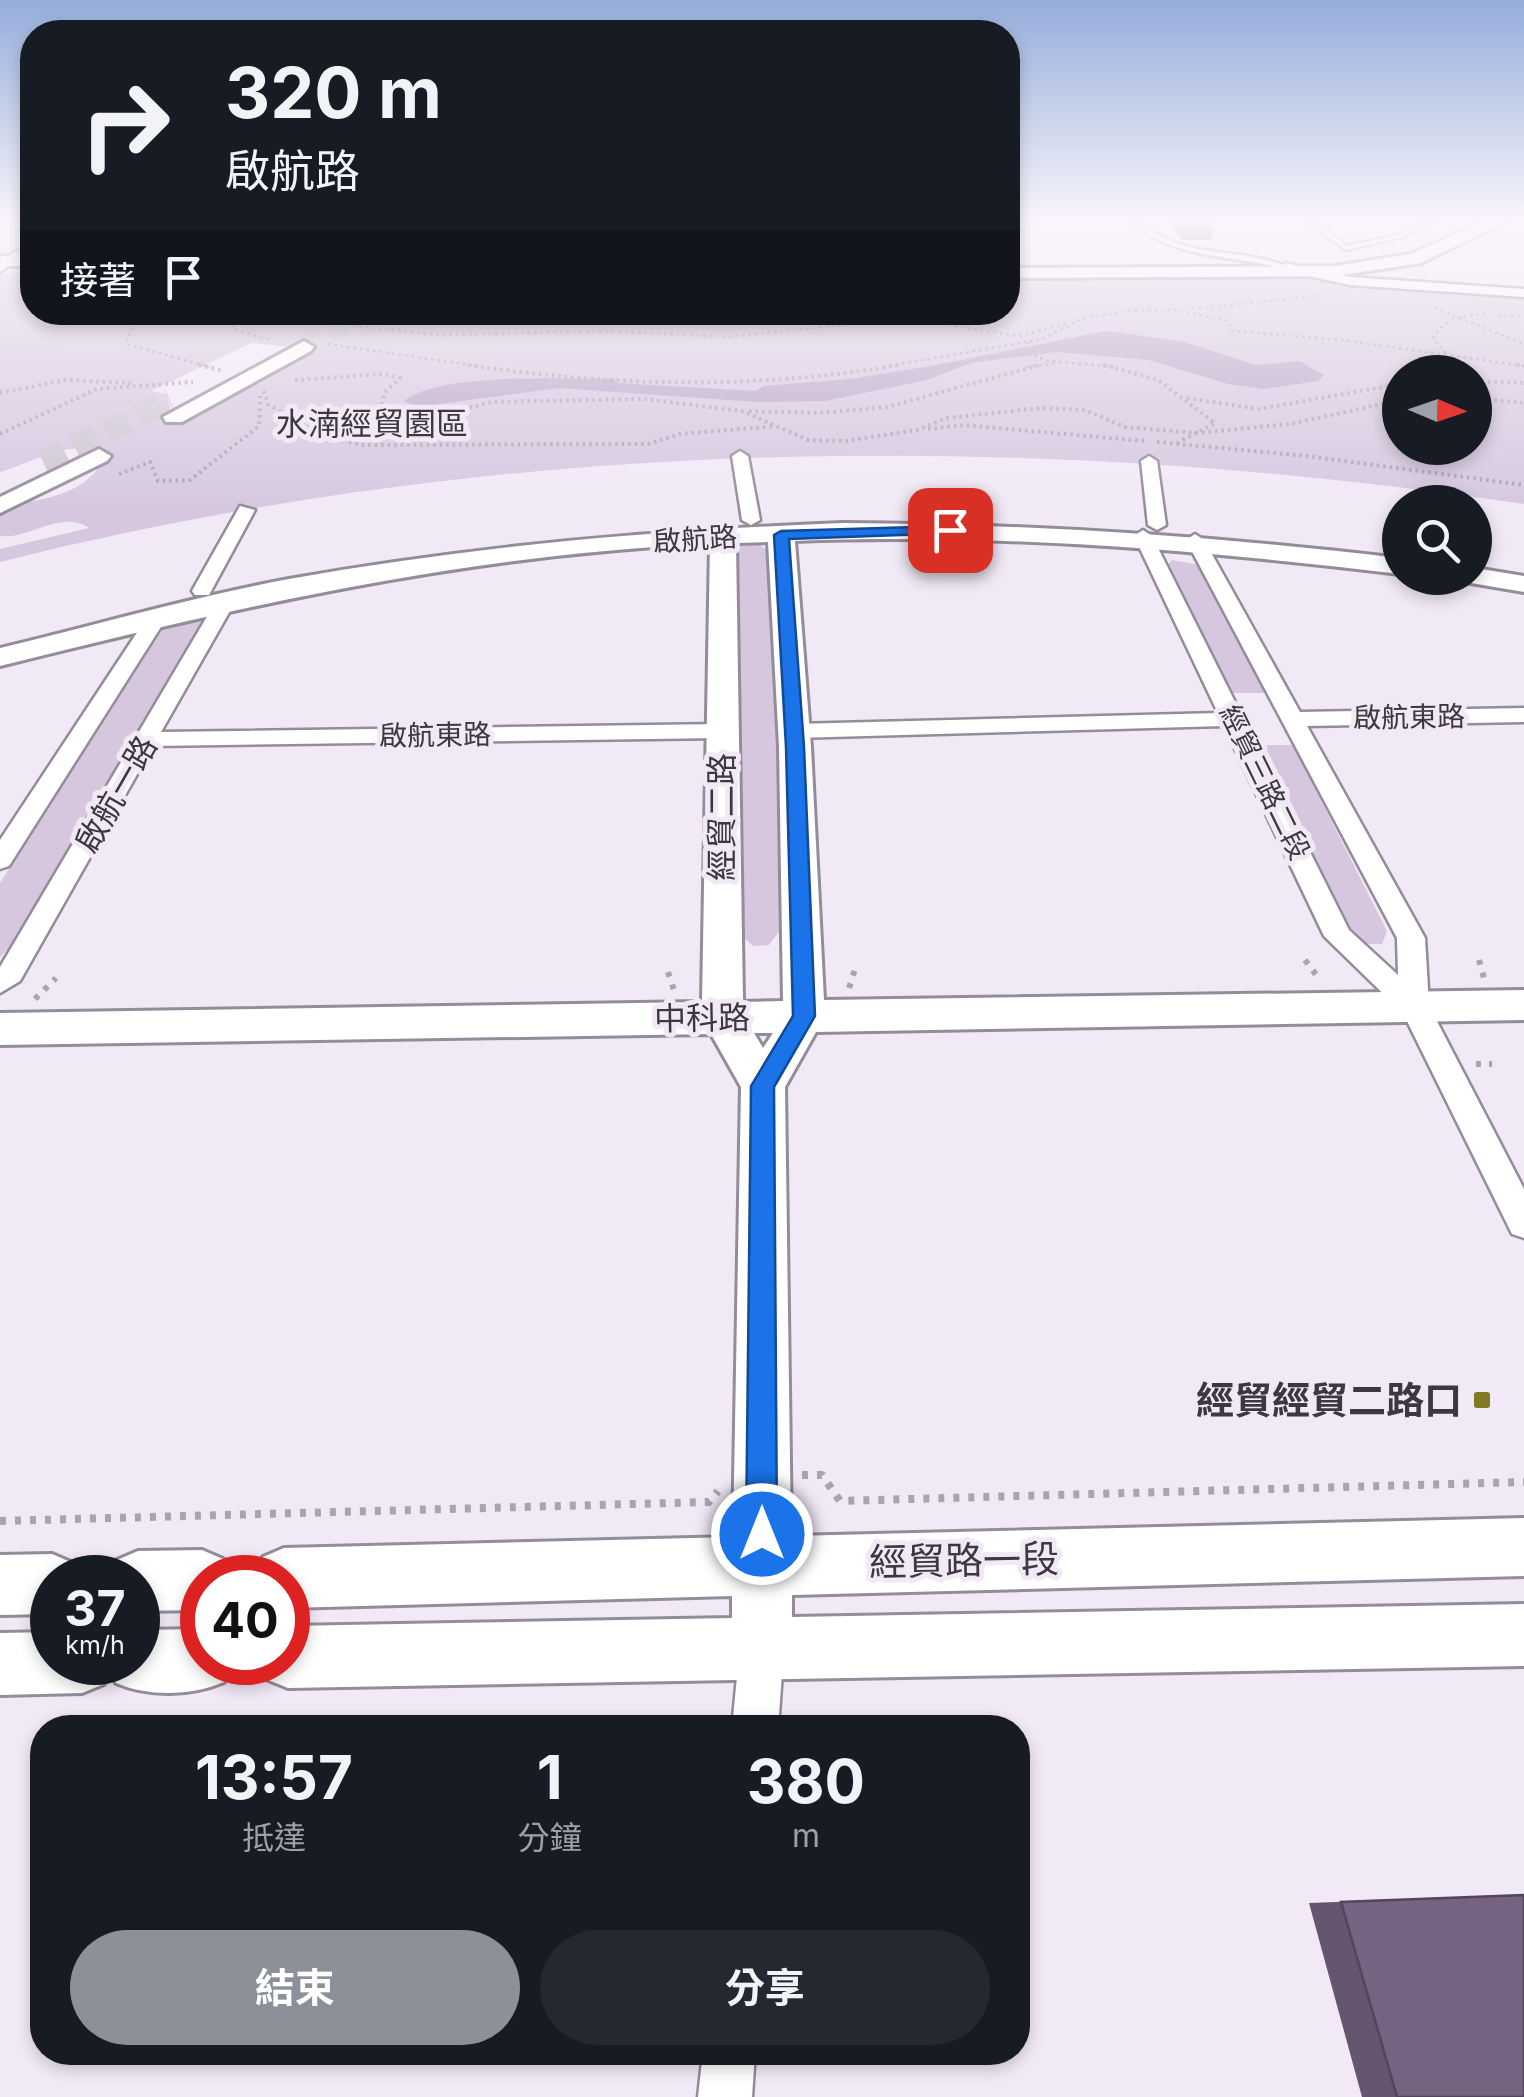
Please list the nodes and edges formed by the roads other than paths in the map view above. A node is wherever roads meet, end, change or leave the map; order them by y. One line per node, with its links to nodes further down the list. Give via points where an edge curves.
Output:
1 (276, 342): 2 (street, via 172,408 255,379)
2 (308, 345)
3 (98, 456): 7 (street)
4 (740, 456): 9 (street)
5 (43, 462): 7 (street)
6 (1148, 462): 10 (street, 經貿三路二段)
7 (1, 496)
8 (246, 510): 15 (street, 啟航一路)
9 (752, 530): 10 (street, 啟航路); 15 (street, 啟航路); 21 (street, 經貿二路); 22 (street)
10 (1150, 530): 11 (street, 啟航路); 19 (street, 經貿三路二段)
11 (1196, 540): 12 (street, 啟航路); 20 (street, 經貿三路二段)
12 (1382, 564)
13 (1492, 579): 14 (street)
14 (1524, 584)
15 (214, 597): 16 (street, 啟航路); 23 (street, 啟航一路)
16 (156, 619): 17 (street, 啟航路); 24 (street, 啟航一路)
17 (0, 657)
18 (1524, 715): 20 (street, 啟航東路)
19 (1236, 719): 22 (street); 26 (street, 經貿三路二段, via 1338,936)
20 (1294, 719): 26 (street, 經貿三路二段, via 1411,938)
21 (721, 731): 23 (street, 啟航東路); 29 (street, 經貿二路)
22 (794, 731): 28 (street)
23 (148, 738): 25 (street, 啟航一路)
24 (0, 860)
25 (0, 982)
26 (1414, 1006): 27 (street, 中科路); 28 (street, 中科路); 32 (street, 經貿三路二段)
27 (1524, 1006)
28 (804, 1016): 29 (street, 中科路); 31 (street)
29 (724, 1017): 30 (street, 中科路); 31 (street, 經貿二路)
30 (0, 1029)
31 (763, 1086): 34 (street, 經貿二路)
32 (1524, 1223)
33 (1524, 1547): 34 (street, 經貿路一段)
34 (762, 1564): 35 (street, 經貿路一段); 39 (street, 經貿二路)
35 (310, 1577)
36 (30, 1584): 37 (street)
37 (0, 1585)
38 (1524, 1634): 39 (street)
39 (762, 1646): 40 (street); 43 (street, 經貿二路)
40 (310, 1657)
41 (30, 1663): 42 (street)
42 (0, 1664)
43 (756, 1715)
44 (728, 2065): 45 (street)
45 (726, 2097)

